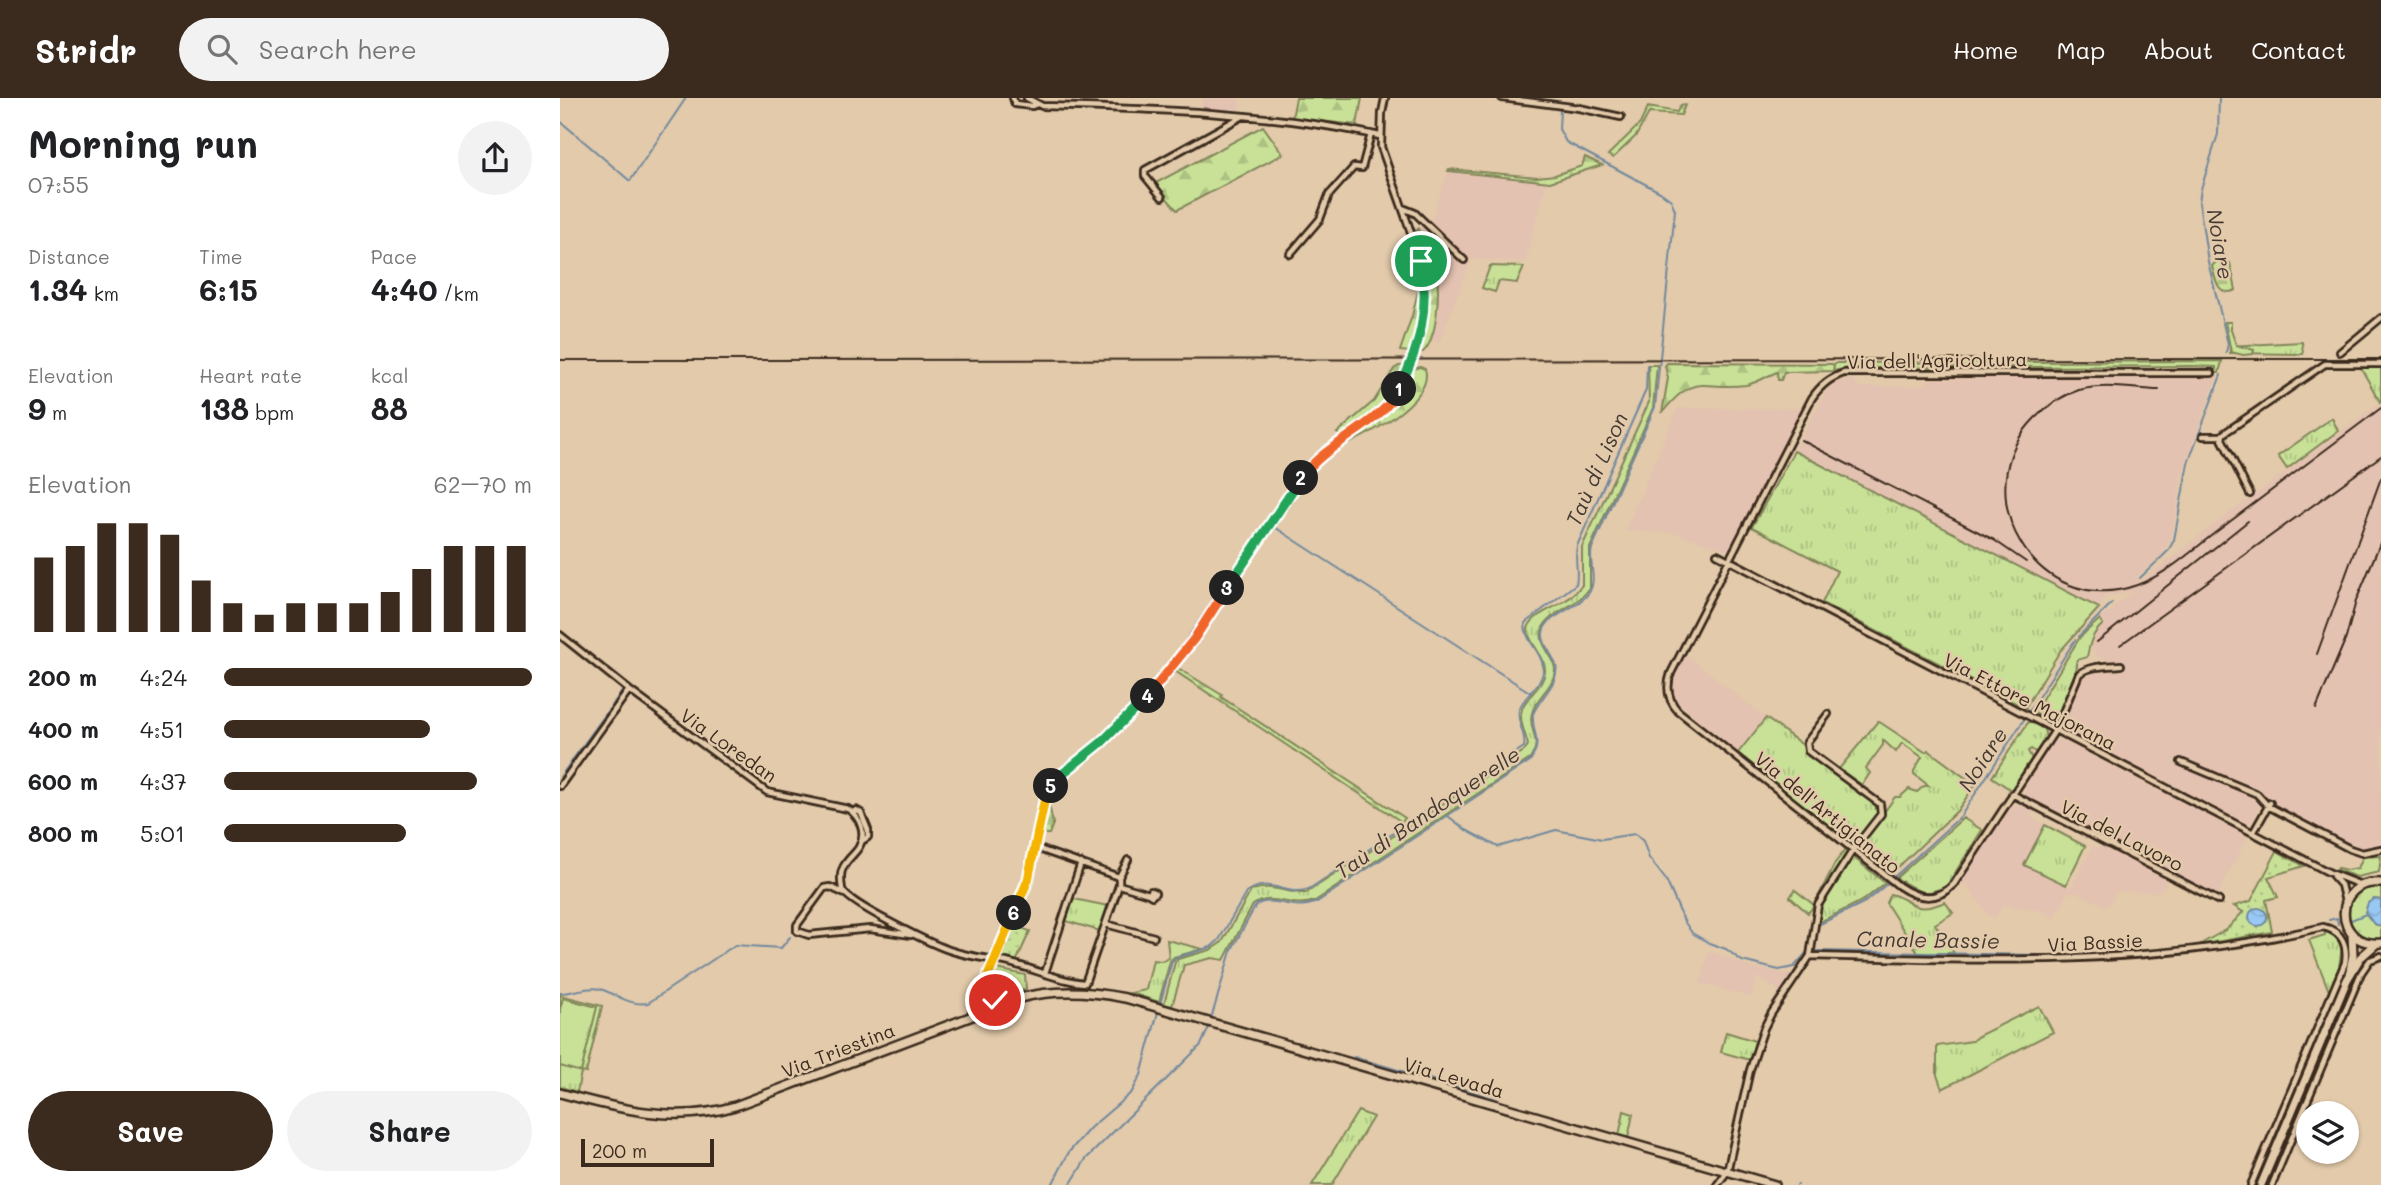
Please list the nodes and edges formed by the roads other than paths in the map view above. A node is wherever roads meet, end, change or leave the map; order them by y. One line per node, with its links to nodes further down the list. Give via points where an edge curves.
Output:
1 (1013, 98): 5 (street, via 1019,106)
2 (1027, 98): 5 (street)
3 (1385, 98): 9 (street)
4 (1502, 98): 7 (street)
5 (1037, 104): 6 (street)
6 (1244, 116): 8 (street); 10 (street, via 1145,170)
7 (1621, 117)
8 (1371, 134): 9 (street); 12 (street, via 1362,168 1354,167 1343,176 1320,219)
9 (1380, 135): 11 (street)
10 (1162, 198)
11 (1404, 209): 13 (street, via 1415,213); 33 (street, bridge, via 1426,294 1415,351 1396,394 1383,410 1310,465 1194,639 1154,689 1055,781 1046,793)
12 (1290, 254)
13 (1465, 260)
14 (2381, 318): 15 (street)
15 (2340, 352)
16 (2381, 364): 19 (street, via 2325,364)
17 (2212, 373): 22 (street, Via dell'Agricoltura, via 1844,373 1833,377 1812,398)
18 (2203, 436): 19 (street)
19 (2222, 436): 20 (street)
20 (2250, 494)
21 (1717, 554): 22 (street, Via Ettore Majorana)
22 (1729, 561): 27 (street, Via Ettore Majorana); 35 (street, Via dell'Artigianato, via 1671,673 1669,698 1678,711)
23 (560, 635): 25 (street, Via Loredan)
24 (2122, 666): 27 (street, Via dell'Artigianato, via 2079,674)
25 (629, 690): 29 (street); 44 (street, Via Loredan, via 768,792 853,812 860,822 862,841 843,867)
26 (1828, 714): 35 (street, via 1807,743 1808,751 1882,808)
27 (2056, 729): 30 (street, Via dell'Artigianato); 32 (street, Via Ettore Majorana)
28 (2181, 762): 31 (street, via 2257,794)
29 (560, 786)
30 (2012, 794): 35 (street, Via dell'Artigianato, via 1954,884 1932,897 1907,892); 46 (street, Via del Lavoro)
31 (2269, 804): 32 (street); 34 (street, via 2350,849)
32 (2253, 833): 38 (street, Via Ettore Majorana)
33 (1036, 848): 37 (street); 55 (street, via 1028,880)
34 (2381, 849)
35 (1853, 850): 53 (street, via 1818,905)
36 (1128, 860): 40 (street)
37 (1081, 863): 40 (street); 56 (street)
38 (2330, 873): 43 (street, Via Ettore Majorana); 47 (street, via 2341,885)
39 (2381, 876): 41 (main road)
40 (1119, 877): 42 (street)
41 (2377, 882): 43 (main road)
42 (1119, 885): 45 (street); 48 (street)
43 (2361, 885): 47 (main road)
44 (845, 894): 50 (street); 50 (street, via 824,888 797,931 870,929)
45 (1150, 894)
46 (2219, 901)
47 (2345, 904): 49 (main road, via 2345,920)
48 (1105, 924): 51 (street); 56 (street, via 1088,979 1083,983)
49 (2352, 934): 52 (main road); 58 (main road)
50 (919, 936): 55 (street, via 945,949)
51 (1154, 937)
52 (2378, 944): 58 (main road, via 2360,958)
53 (1810, 956): 66 (street, via 1758,1042); 69 (street, Via Bassie, via 2061,959 2244,944 2323,927 2334,930 2344,942 2345,963)
54 (2381, 956): 71 (street, via 2370,960 2361,973)
55 (993, 961): 56 (street); 57 (street)
56 (1045, 973)
57 (988, 979): 59 (street); 60 (street)
58 (2347, 980): 70 (main road)
59 (994, 995): 61 (street); 63 (street)
60 (988, 998): 63 (street); 64 (street)
61 (1020, 998): 62 (main road, Via Triestina, via 1064,992); 63 (main road, Via Triestina)
62 (1125, 998): 66 (main road, Via Levada)
63 (995, 1008): 64 (main road, Via Triestina)
64 (963, 1019): 65 (main road, Via Triestina, via 715,1112 684,1116 647,1113)
65 (560, 1093)
66 (1727, 1172): 67 (street); 68 (main road, Via Levada)
67 (1717, 1185)
68 (1775, 1185)
69 (2251, 1185)
70 (2261, 1185)
71 (2272, 1185)

